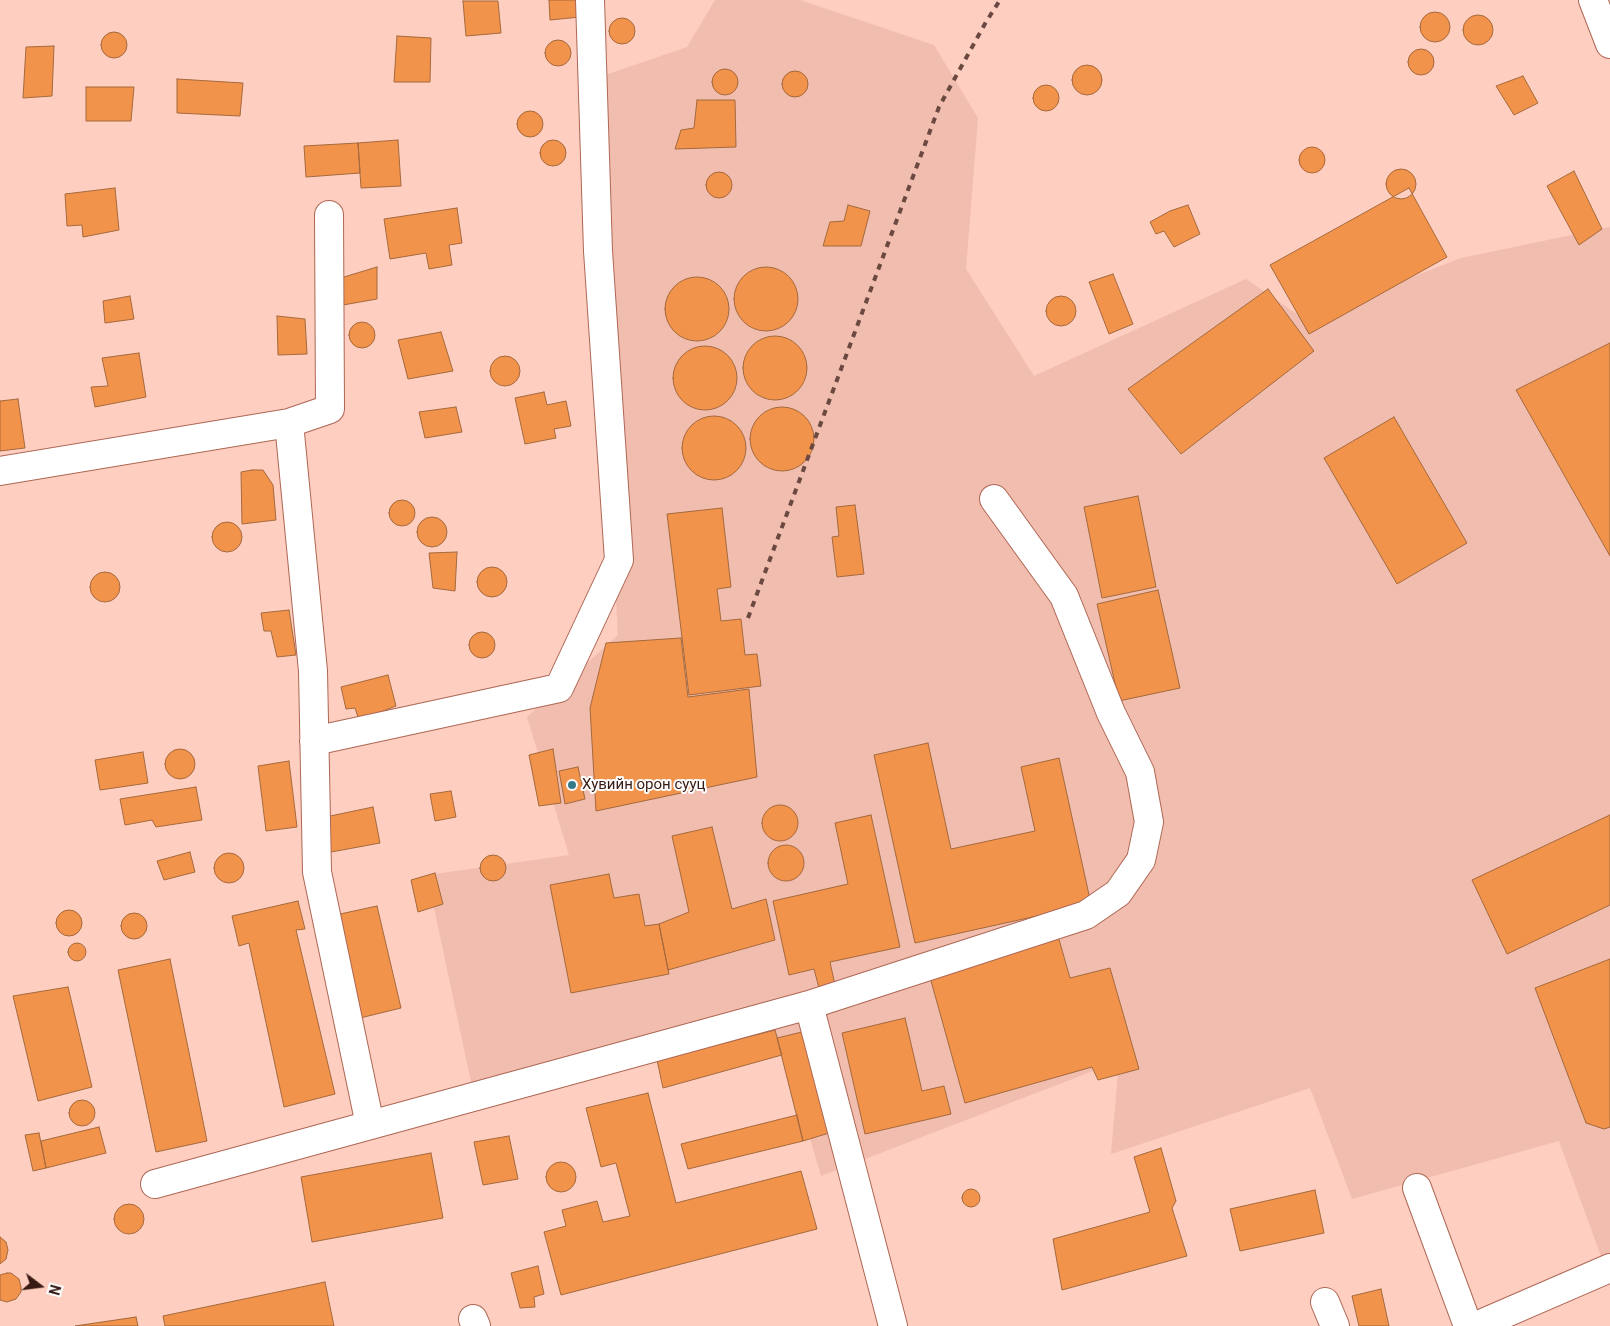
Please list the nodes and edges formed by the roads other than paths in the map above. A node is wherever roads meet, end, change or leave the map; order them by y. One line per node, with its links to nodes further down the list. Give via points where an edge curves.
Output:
1 (590, 0): 8 (street, via 598,251 619,560 559,688)
2 (1593, 0): 3 (street)
3 (1610, 44)
4 (329, 215): 5 (street, via 330,409)
5 (288, 424): 6 (street); 8 (street, via 313,671)
6 (0, 471)
7 (994, 500): 9 (street, via 1064,596 1111,713 1140,772 1149,822 1141,860 1118,893 1086,915)
8 (314, 740): 10 (street, via 317,872)
9 (809, 1004): 10 (street); 14 (street)
10 (370, 1126): 11 (street)
11 (155, 1184)
12 (1417, 1188): 15 (street)
13 (1610, 1268): 16 (street)
14 (893, 1326)
15 (1468, 1326)
16 (1476, 1326)

